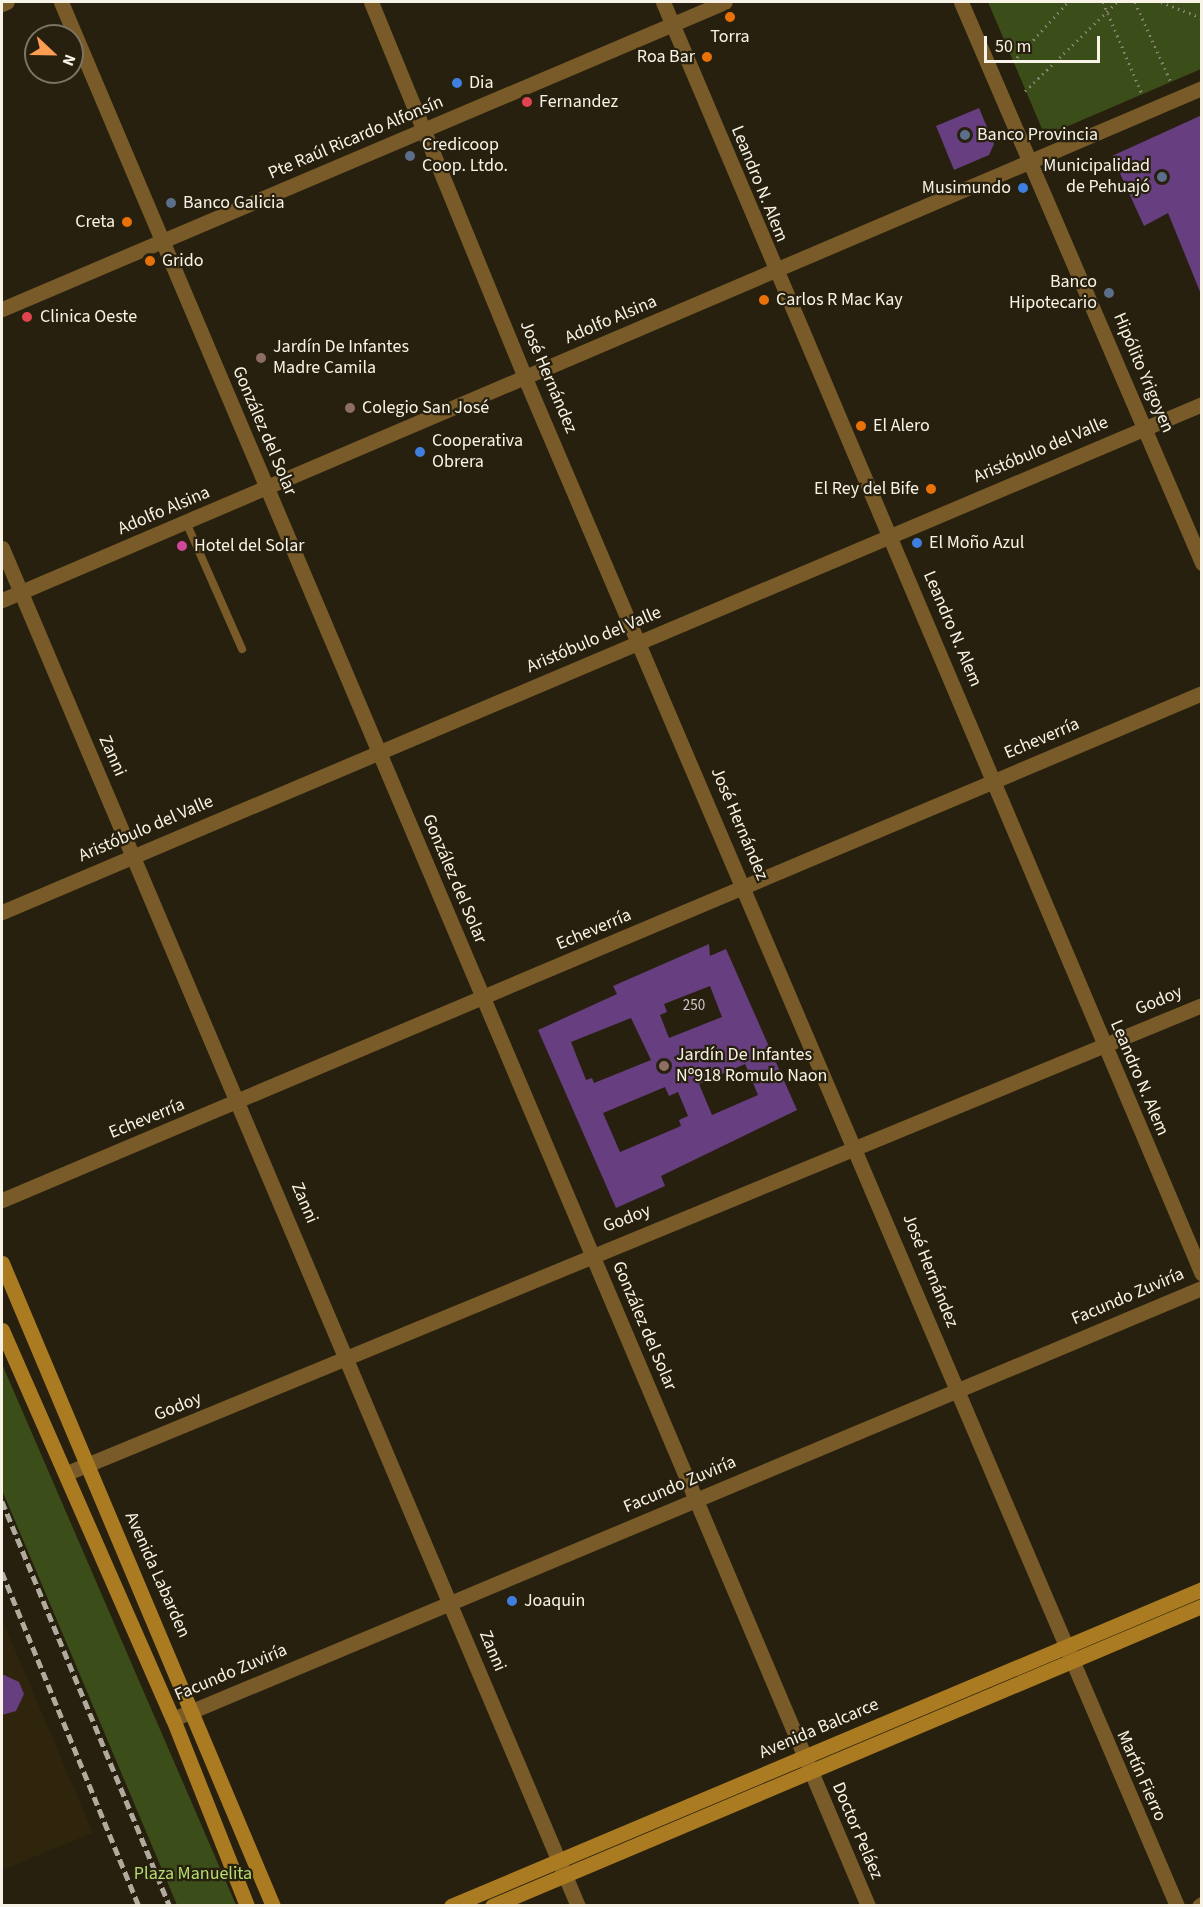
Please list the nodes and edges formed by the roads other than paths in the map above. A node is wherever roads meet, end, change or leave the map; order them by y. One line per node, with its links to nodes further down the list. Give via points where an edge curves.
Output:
1 (7, 2): 7 (street)
2 (61, 2): 12 (street, González del Solar)
3 (371, 2): 10 (street, José Hernández)
4 (663, 2): 8 (street, Leandro N. Alem)
5 (724, 2): 8 (street, Pte Raúl Ricardo Alfonsín)
6 (961, 2): 11 (street, Hipólito Yrigoyen)
7 (2, 4)
8 (673, 24): 10 (street, Pte Raúl Ricardo Alfonsín); 13 (street, Leandro N. Alem)
9 (1202, 88): 11 (street, Adolfo Alsina)
10 (427, 128): 12 (street, Pte Raúl Ricardo Alfonsín); 15 (street, José Hernández)
11 (1032, 161): 13 (street, Adolfo Alsina); 17 (street, Hipólito Yrigoyen)
12 (163, 241): 14 (street, Pte Raúl Ricardo Alfonsín); 18 (street, González del Solar)
13 (773, 272): 15 (street, Adolfo Alsina); 20 (street, Leandro N. Alem)
14 (2, 309)
15 (525, 378): 18 (street, Adolfo Alsina); 25 (street, José Hernández)
16 (1202, 404): 17 (street, Aristóbulo del Valle)
17 (1144, 428): 20 (street, Aristóbulo del Valle); 22 (street, Hipólito Yrigoyen)
18 (267, 488): 19 (street, Adolfo Alsina); 28 (street, González del Solar)
19 (186, 522): 23 (street, Adolfo Alsina); 26 (lane)
20 (891, 535): 25 (street, Aristóbulo del Valle); 29 (street, Leandro N. Alem)
21 (2, 548): 23 (street, Zanni)
22 (1202, 563)
23 (20, 592): 24 (street, Adolfo Alsina); 30 (street, Zanni)
24 (2, 600)
25 (641, 641): 28 (street, Aristóbulo del Valle); 31 (street, José Hernández)
26 (242, 649)
27 (1202, 693): 29 (street, Echeverría)
28 (379, 752): 30 (street, Aristóbulo del Valle); 33 (street, González del Solar)
29 (996, 780): 31 (street, Echeverría); 35 (street, Leandro N. Alem)
30 (134, 855): 32 (street, Aristóbulo del Valle); 36 (street, Zanni)
31 (744, 887): 33 (street, Echeverría); 37 (street, José Hernández)
32 (2, 912)
33 (483, 998): 36 (street, Echeverría); 39 (street, González del Solar)
34 (1202, 1005): 35 (street, Godoy)
35 (1104, 1046): 37 (street, Godoy); 41 (street, Leandro N. Alem)
36 (240, 1101): 38 (street, Echeverría); 44 (street, Zanni)
37 (859, 1149): 39 (street, Godoy); 45 (street, José Hernández)
38 (2, 1200)
39 (592, 1254): 44 (street, Godoy); 48 (street, González del Solar)
40 (2, 1263): 46 (main road, Avenida Labarden)
41 (1202, 1274)
42 (1202, 1288): 45 (street, Facundo Zuviría)
43 (2, 1330): 47 (main road)
44 (348, 1358): 46 (street, Godoy); 50 (street, Zanni)
45 (958, 1390): 48 (street, Facundo Zuviría); 52 (street, José Hernández)
46 (88, 1465): 47 (street, Godoy); 54 (main road, Avenida Labarden)
47 (67, 1473): 55 (main road)
48 (696, 1500): 50 (street, Facundo Zuviría); 56 (street, González del Solar)
49 (1202, 1589): 52 (main road, Avenida Balcarce)
50 (450, 1603): 54 (street, Facundo Zuviría); 58 (street, Zanni)
51 (1202, 1606): 53 (main road, Avenida Balcarce)
52 (1064, 1647): 53 (street, José Hernández); 56 (main road, Avenida Balcarce)
53 (1070, 1662): 57 (main road, Avenida Balcarce); 66 (street, Martín Fierro)
54 (195, 1710): 55 (street, Facundo Zuviría); 61 (main road, Avenida Labarden)
55 (173, 1719): 60 (main road)
56 (804, 1756): 57 (street, González del Solar); 58 (main road, Avenida Balcarce)
57 (811, 1772): 59 (main road, Avenida Balcarce); 65 (street, Doctor Peláez)
58 (559, 1860): 59 (street, Zanni); 62 (main road, Avenida Balcarce)
59 (565, 1875): 63 (main road, Avenida Balcarce); 64 (street, Zanni)
60 (247, 1905)
61 (273, 1905)
62 (451, 1905)
63 (492, 1905)
64 (578, 1905)
65 (868, 1905)
66 (1177, 1905)

